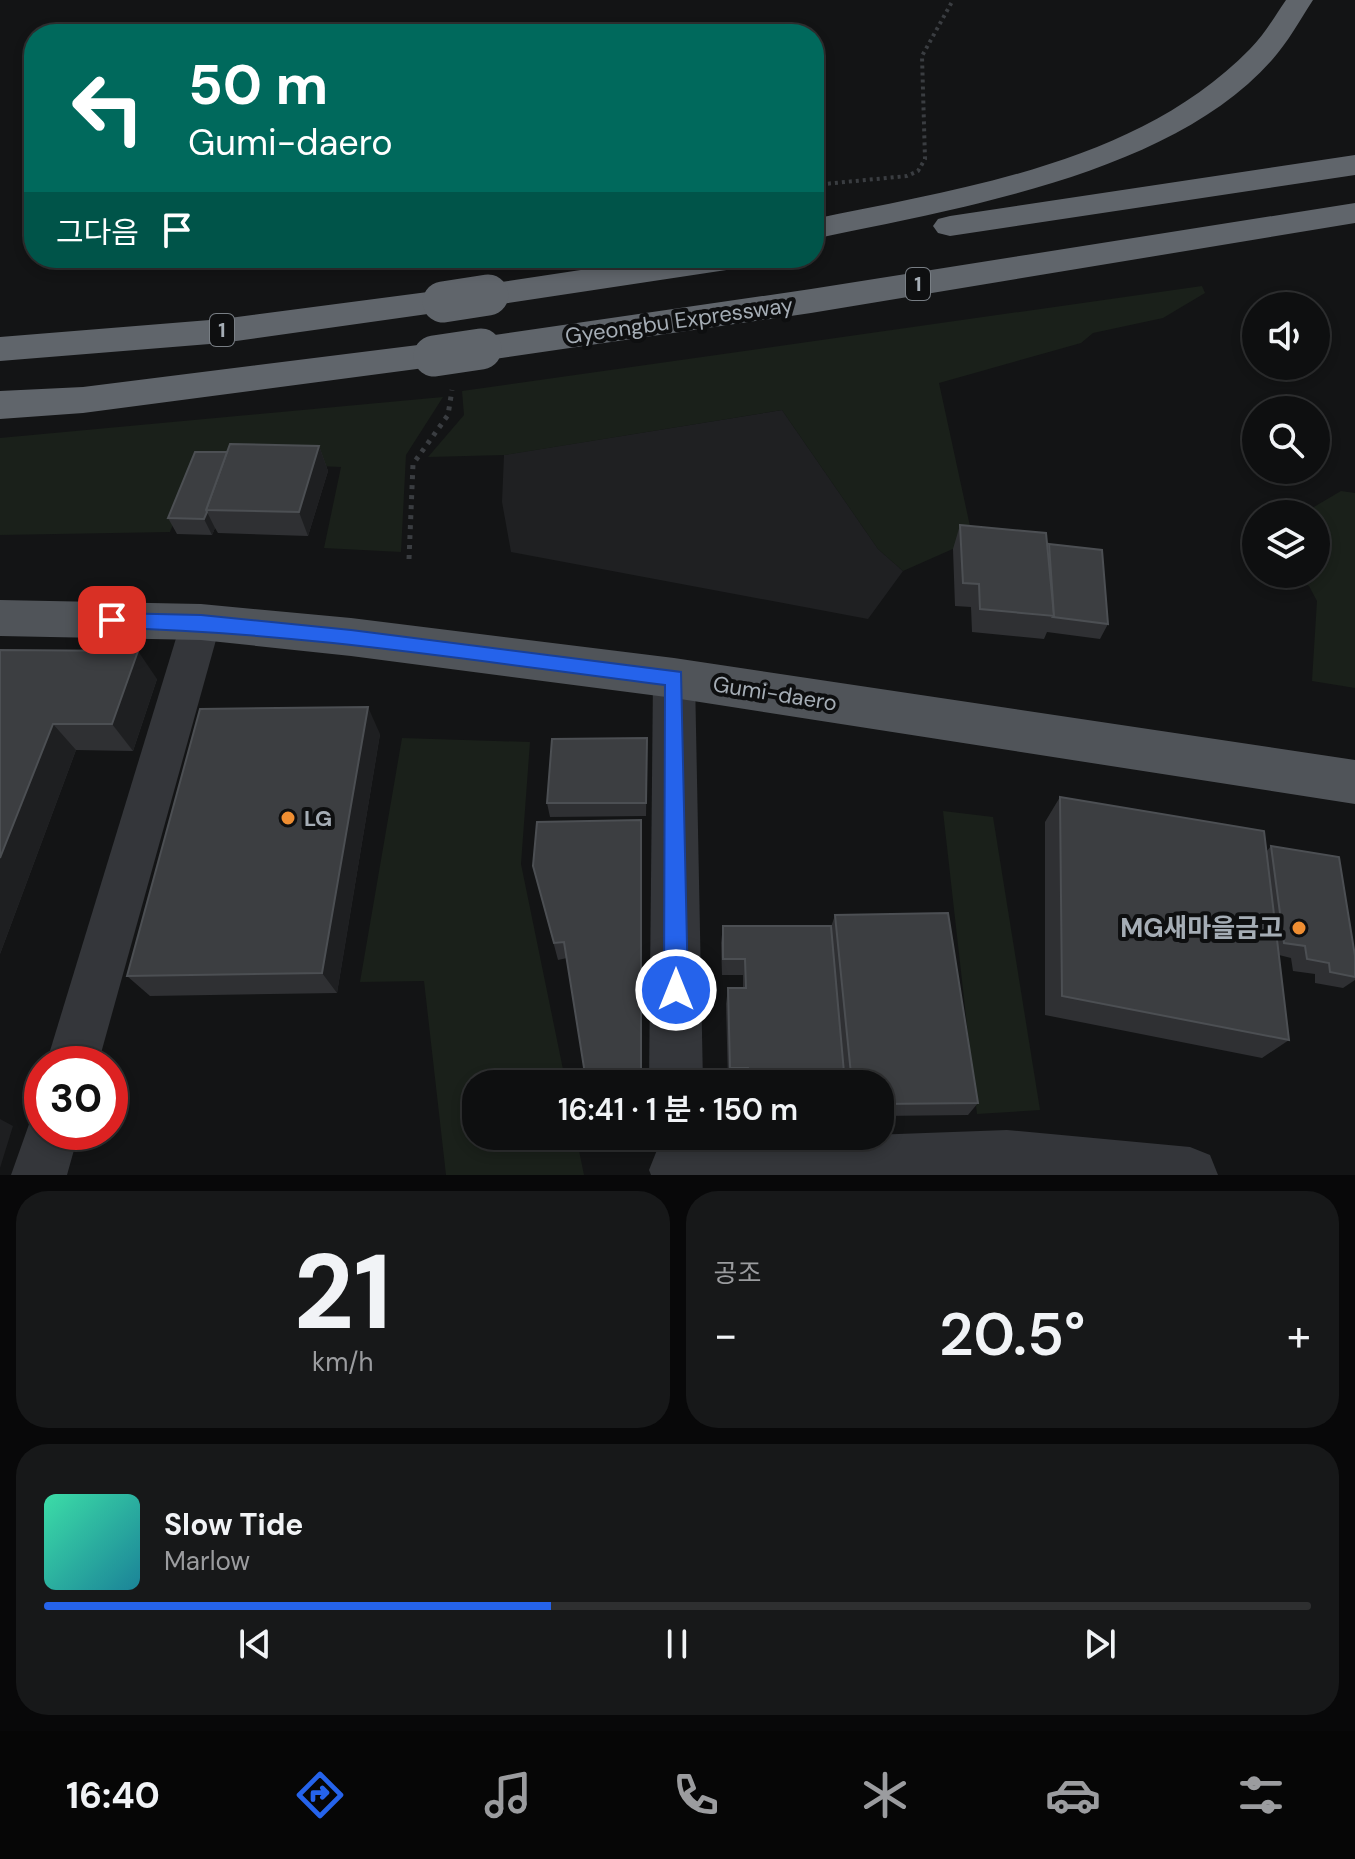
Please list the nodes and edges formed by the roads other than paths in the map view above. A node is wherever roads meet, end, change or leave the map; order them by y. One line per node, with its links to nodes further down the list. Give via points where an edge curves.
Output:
1 (1300, 0): 4 (highway, via 1275,42 1228,87 1152,130 1057,170)
2 (1355, 165): 5 (highway)
3 (1354, 213): 10 (highway, Gyeongbu Expressway / 1, bridge, via 481,349 443,370)
4 (824, 227)
5 (824, 245)
6 (633, 268): 8 (highway)
7 (666, 268): 8 (highway, 1)
8 (559, 284): 9 (highway, 1, bridge, via 190,334)
9 (0, 349)
10 (0, 405)
11 (0, 618): 12 (main road, Gumi-daero)
12 (201, 622): 13 (main road, Gumi-daero); 15 (street)
13 (674, 678): 14 (main road, Gumi-daero); 16 (street)
14 (1355, 782)
15 (77, 1046)
16 (676, 1070)
17 (47, 1150): 19 (street)
18 (677, 1160): 20 (street, via 1007,1158)
19 (39, 1175)
20 (1190, 1175)

